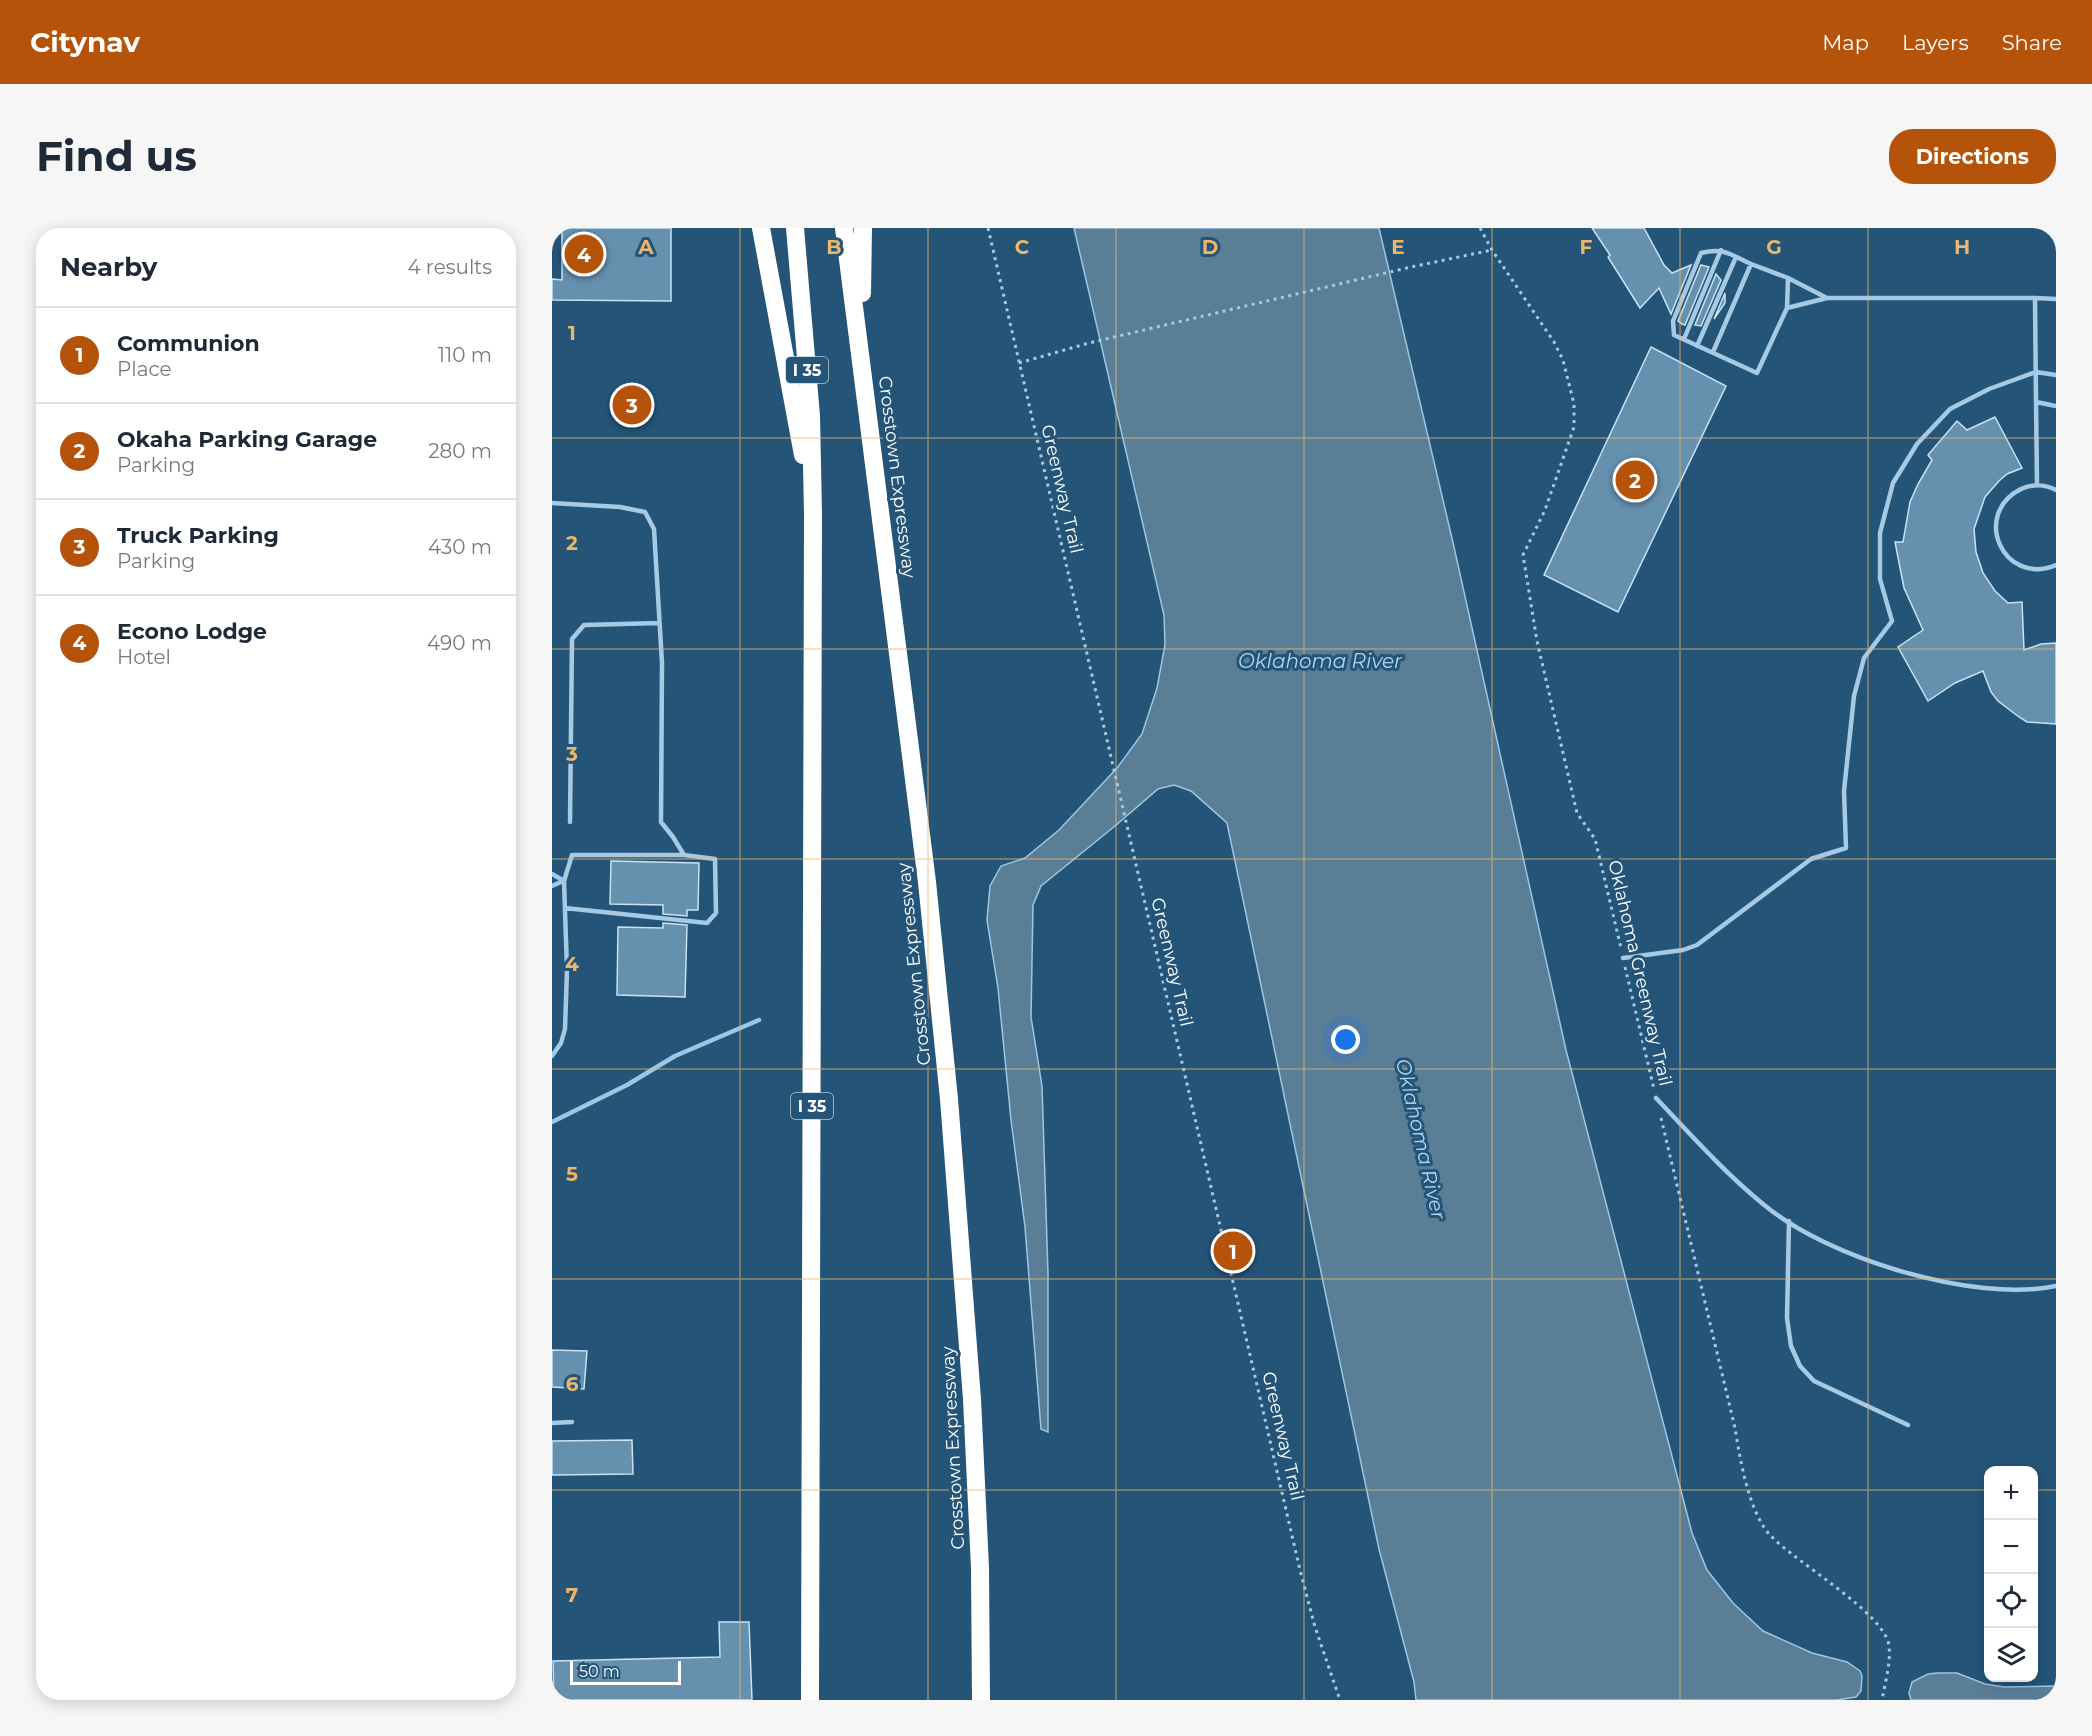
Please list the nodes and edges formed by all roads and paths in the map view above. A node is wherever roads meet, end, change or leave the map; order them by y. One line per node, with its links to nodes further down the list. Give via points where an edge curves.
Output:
1 (761, 228): 28 (highway)
2 (795, 228): 28 (highway, I 35, via 811,416)
3 (844, 228): 19 (highway, Crosstown Expressway)
4 (863, 228): 19 (highway)
5 (988, 228): 20 (path, Greenway Trail)
6 (1480, 228): 7 (path, Oklahoma Greenway Trail)
7 (1492, 250): 20 (path, via 1089,343); 37 (path, Oklahoma Greenway Trail, via 1554,342 1563,360 1574,404 1571,437 1545,510 1523,555 1537,641 1578,813 1595,839)
8 (1721, 250): 9 (lane); 16 (lane); 16 (lane, via 1701,253 1673,321 1674,335)
9 (1736, 257): 10 (lane); 17 (lane)
10 (1751, 264): 11 (lane); 18 (lane)
11 (1788, 278): 12 (lane); 15 (lane)
12 (1827, 298): 13 (lane); 15 (lane)
13 (2035, 298): 14 (lane); 21 (lane)
14 (2056, 299)
15 (1787, 308): 18 (lane, via 1757,373)
16 (1684, 339): 17 (lane)
17 (1697, 346): 18 (lane)
18 (1713, 352)
19 (860, 355): 46 (highway, Crosstown Expressway, via 927,882 950,1110 972,1399)
20 (1019, 363): 47 (path, Greenway Trail, via 1300,1570)
21 (2036, 372): 22 (lane); 23 (lane); 37 (lane, via 1989,389 1950,410 1917,444 1893,483 1880,533 1880,579 1892,621 1864,658 1854,696 1844,791 1846,848 1811,860 1697,945)
22 (2056, 375)
23 (2036, 402): 24 (lane); 25 (lane)
24 (2056, 406)
25 (2037, 485): 26 (lane); 29 (lane, via 2026,486 2003,503 1995,531 2007,557 2019,566 2032,570)
26 (2056, 490)
27 (552, 503): 30 (lane, via 645,512 654,529)
28 (813, 513): 45 (highway, I 35)
29 (2056, 565)
30 (659, 623): 31 (lane, via 584,626 572,639); 32 (lane, via 661,822)
31 (570, 822)
32 (684, 855): 34 (lane, via 572,855); 36 (lane, via 714,859 716,913 707,923)
33 (552, 874): 34 (lane)
34 (564, 881): 35 (lane); 36 (lane)
35 (552, 886)
36 (566, 911): 38 (lane, via 565,1029)
37 (1623, 958): 39 (path, Oklahoma Greenway Trail)
38 (552, 1056)
39 (1656, 1098): 40 (lane, via 1764,1205); 48 (path, Oklahoma Greenway Trail, via 1740,1461 1758,1518 1796,1559 1866,1610 1882,1628 1889,1643 1889,1657)
40 (1788, 1221): 41 (lane, via 1817,1239 1890,1269 1963,1285 2011,1290); 44 (lane, via 1788,1318 1791,1346 1800,1366 1814,1381)
41 (2056, 1287)
42 (572, 1422): 43 (lane)
43 (552, 1423)
44 (1908, 1425)
45 (810, 1700)
46 (981, 1700)
47 (1340, 1700)
48 (1882, 1700)

